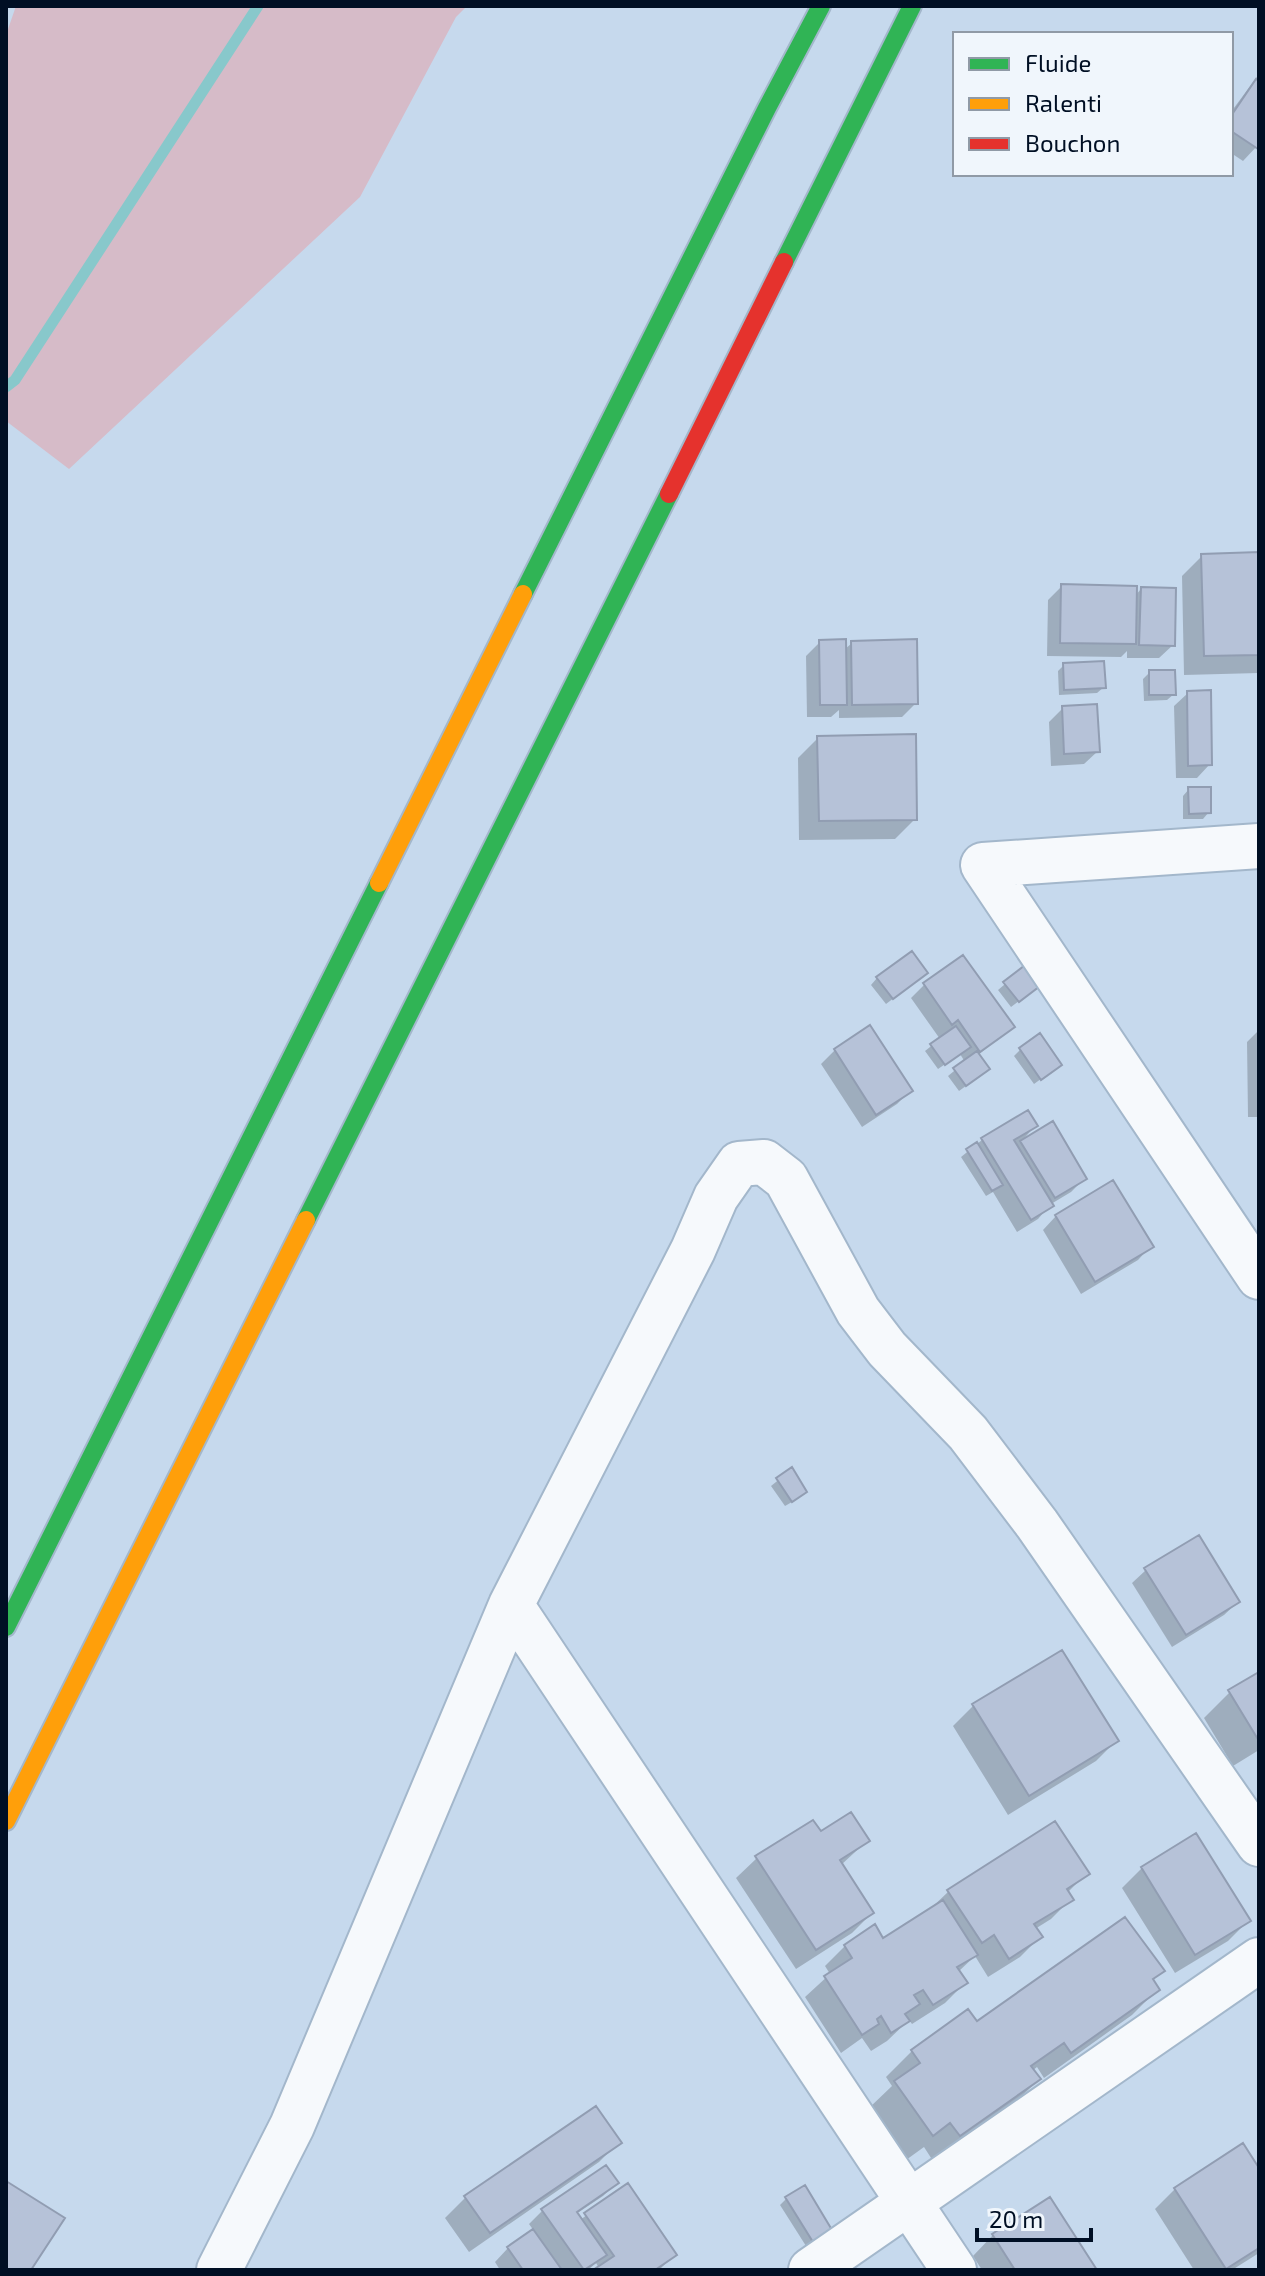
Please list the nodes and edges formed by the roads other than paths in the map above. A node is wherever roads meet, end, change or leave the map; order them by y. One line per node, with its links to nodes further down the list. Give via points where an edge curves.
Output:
1 (821, 6): 6 (main road)
2 (912, 6): 7 (main road)
3 (1259, 846): 4 (street, via 983,865)
4 (1259, 1277)
5 (511, 1605): 8 (street, via 716,1197 739,1164 764,1162 786,1179 858,1311 968,1433 1037,1524); 10 (street); 11 (street, via 292,2126)
6 (6, 1627)
7 (6, 1821)
8 (1259, 1844)
9 (1259, 1960): 10 (street)
10 (909, 2204): 12 (street); 13 (street)
11 (219, 2270)
12 (811, 2270)
13 (954, 2270)

